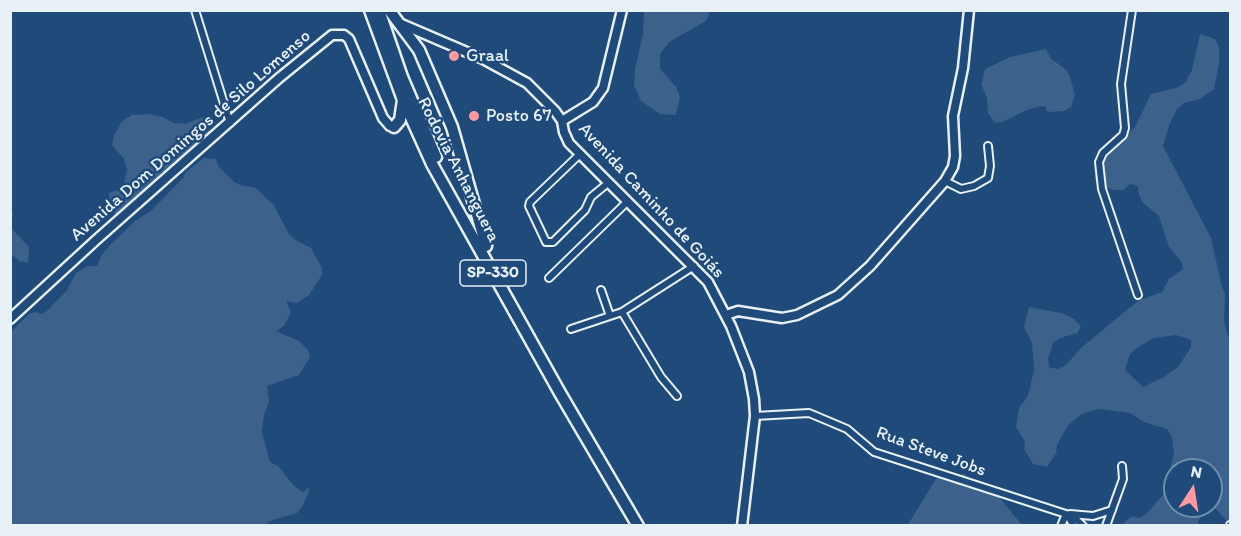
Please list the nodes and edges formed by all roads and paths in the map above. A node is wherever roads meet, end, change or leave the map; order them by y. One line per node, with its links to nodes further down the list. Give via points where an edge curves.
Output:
1 (195, 10): 11 (street)
2 (370, 10): 9 (highway, Rodovia Anhanguera / SP-330)
3 (380, 10): 19 (highway, Rodovia Anhanguera / SP-330, via 402,77 438,162)
4 (389, 10): 8 (highway)
5 (622, 10): 10 (street, via 603,88 593,102)
6 (969, 10): 16 (street, via 963,68 952,117 955,156)
7 (1132, 10): 23 (street, via 1121,84 1125,128 1099,162 1105,198)
8 (399, 23): 10 (street, Avenida Caminho de Goiás, via 527,83); 19 (highway, via 418,50 452,127)
9 (403, 100): 12 (highway, via 400,120); 13 (highway, Rodovia Anhanguera / SP-330)
10 (562, 121): 15 (street, Avenida Caminho de Goiás, via 569,143)
11 (230, 123): 12 (street, Avenida Dom Domingos de Silo Lomenso, via 311,52 338,34 349,39 382,118); 27 (street, Avenida Dom Domingos de Silo Lomenso)
12 (394, 127): 13 (highway)
13 (420, 138): 34 (highway, Rodovia Anhanguera / SP-330, via 560,393)
14 (988, 146): 16 (street, via 988,178 961,189)
15 (580, 154): 17 (street, Avenida Caminho de Goiás); 17 (street, via 530,202 546,242 553,242)
16 (945, 182): 25 (street, via 870,266 838,295 782,318 738,311)
17 (608, 183): 18 (street, Avenida Caminho de Goiás)
18 (628, 201): 20 (street, Avenida Caminho de Goiás); 21 (street)
19 (486, 246): 35 (highway, Rodovia Anhanguera / SP-330)
20 (694, 266): 24 (street); 25 (street, Avenida Caminho de Goiás)
21 (549, 278)
22 (602, 290): 26 (street)
23 (1138, 295)
24 (622, 312): 26 (street); 29 (street)
25 (726, 315): 30 (street, Avenida Caminho de Goiás, via 749,372)
26 (610, 316): 28 (street)
27 (10, 319)
28 (571, 329)
29 (677, 396)
30 (755, 416): 33 (street, Rua Steve Jobs, via 809,412 847,429 874,452); 36 (street, Avenida Caminho de Goiás)
31 (1122, 466): 32 (street, via 1123,479)
32 (1112, 510): 33 (street, via 1093,516); 40 (street)
33 (1066, 514): 37 (street); 38 (street); 39 (street)
34 (638, 525)
35 (645, 525)
36 (742, 525)
37 (1061, 525)
38 (1074, 525)
39 (1083, 525)
40 (1106, 525)

